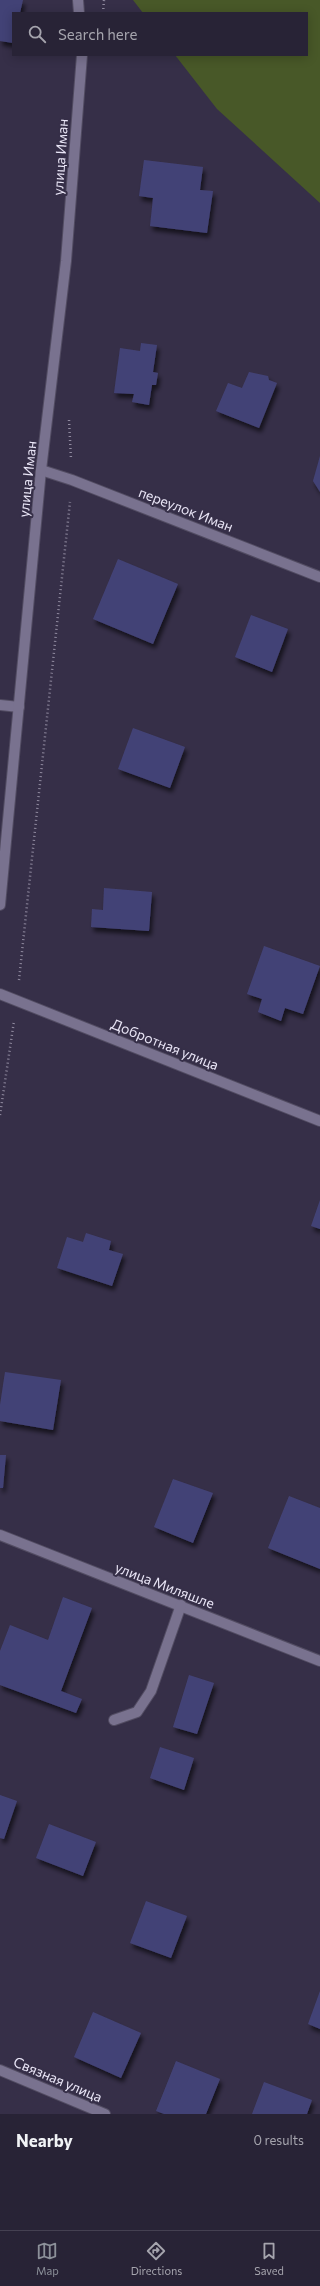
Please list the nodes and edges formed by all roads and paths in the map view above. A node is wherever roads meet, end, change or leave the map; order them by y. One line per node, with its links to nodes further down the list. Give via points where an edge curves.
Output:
1 (78, 0): 3 (street)
2 (104, 0): 4 (path)
3 (79, 12)
4 (103, 12)
5 (82, 56): 7 (street, улица Иман, via 66,262)
6 (69, 416): 8 (path)
7 (41, 470): 8 (street, переулок Иман); 11 (street, улица Иман)
8 (72, 480): 9 (street, переулок Иман); 14 (path)
9 (320, 577)
10 (0, 705): 11 (street)
11 (19, 707): 12 (street, улица Иман)
12 (0, 906)
13 (0, 994): 14 (street, Добротная улица)
14 (17, 1001): 15 (path); 16 (street, Добротная улица)
15 (0, 1115)
16 (320, 1121)
17 (0, 1535): 18 (street, улица Миляшле)
18 (180, 1605): 19 (street, улица Миляшле); 20 (street, via 151,1691 137,1712)
19 (320, 1661)
20 (114, 1720)
21 (0, 2070): 22 (street, Связная улица)
22 (105, 2114)

